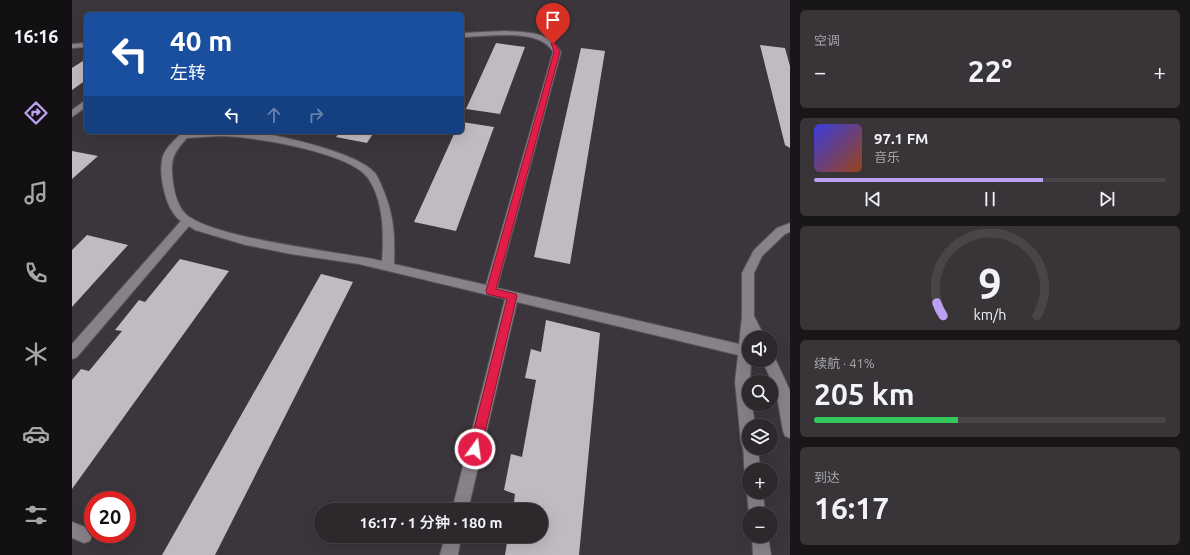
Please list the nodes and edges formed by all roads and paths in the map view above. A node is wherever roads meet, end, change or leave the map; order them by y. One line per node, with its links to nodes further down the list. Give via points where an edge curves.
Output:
1 (464, 35): 11 (street, via 535,36 553,44 557,52)
2 (72, 46): 3 (street)
3 (84, 46)
4 (84, 105): 5 (street)
5 (72, 114)
6 (186, 134): 8 (street, via 172,147 167,159 166,174 169,191 179,214)
7 (240, 134): 10 (street, via 290,142 346,159 370,174 384,200 390,233)
8 (188, 220): 10 (street, via 199,227 246,240); 17 (street)
9 (790, 227): 13 (street, via 781,231 758,253 748,273)
10 (388, 267): 11 (street)
11 (490, 291): 12 (street)
12 (512, 296): 16 (street); 22 (street)
13 (748, 317): 14 (street); 15 (street)
14 (747, 331)
15 (755, 331)
16 (742, 350)
17 (72, 353)
18 (744, 367): 20 (street, via 742,382)
19 (772, 367): 21 (street, via 783,391)
20 (746, 419)
21 (790, 431)
22 (462, 503)
23 (452, 543): 25 (street)
24 (761, 543): 26 (street)
25 (449, 555)
26 (762, 555)

